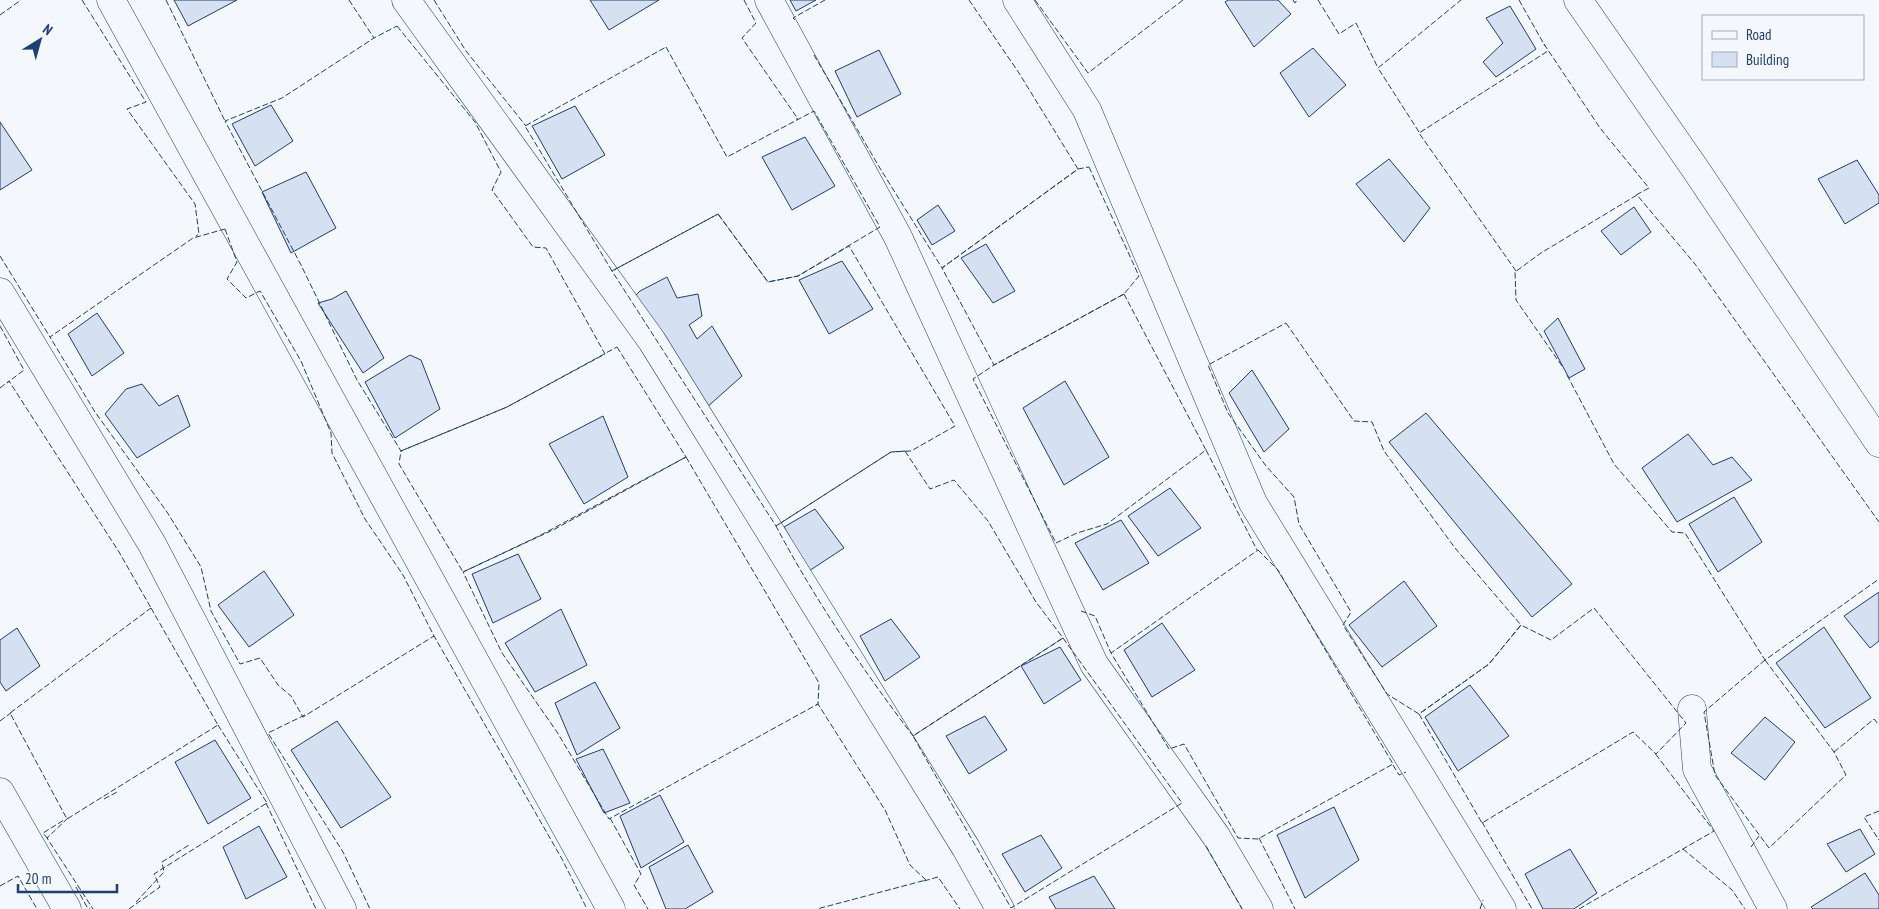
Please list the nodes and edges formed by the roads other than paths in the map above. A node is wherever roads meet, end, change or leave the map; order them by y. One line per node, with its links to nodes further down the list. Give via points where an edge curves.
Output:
1 (111, 0): 12 (street)
2 (406, 0): 13 (street, via 652,341 966,848)
3 (769, 0): 14 (street, via 898,237 1094,664 1216,836)
4 (1018, 0): 15 (street, via 1087,110 1253,503)
5 (1578, 0): 7 (street)
6 (0, 292): 11 (street, via 152,544)
7 (1879, 443)
8 (1692, 709): 16 (street, via 1697,769)
9 (0, 792): 10 (street)
10 (67, 909)
11 (342, 909)
12 (611, 909)
13 (1000, 909)
14 (1258, 909)
15 (1502, 909)
16 (1773, 909)

